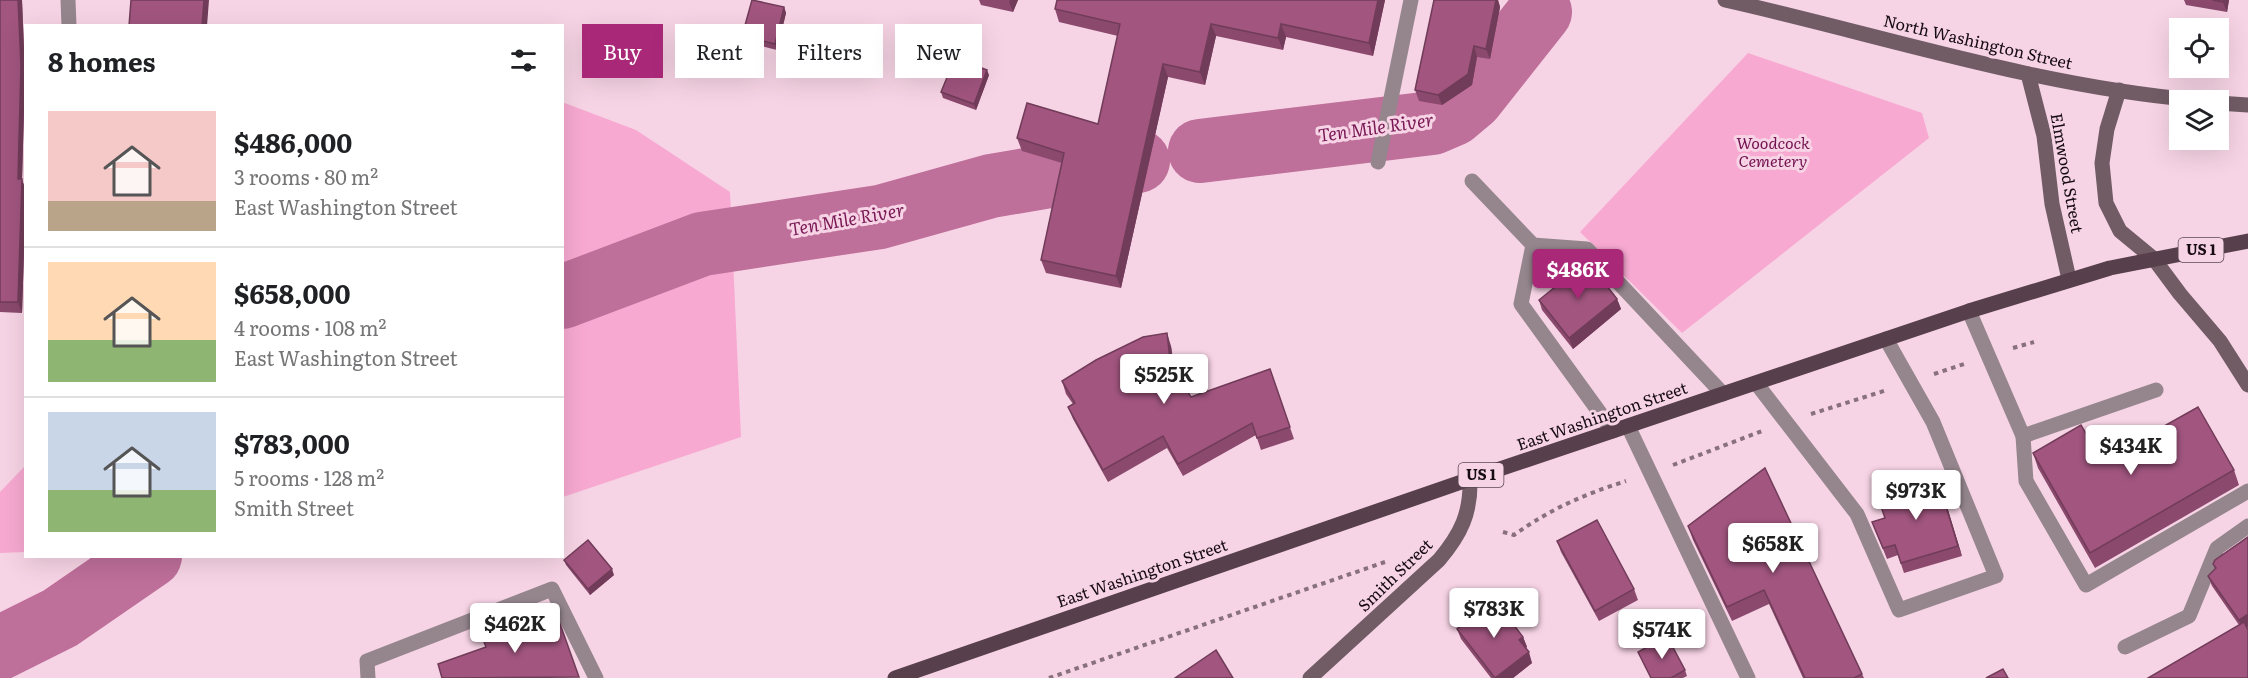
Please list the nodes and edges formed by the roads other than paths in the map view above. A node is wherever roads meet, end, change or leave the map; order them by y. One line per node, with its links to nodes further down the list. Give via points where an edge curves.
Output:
1 (68, 0): 4 (street)
2 (1411, 0): 10 (street)
3 (1725, 0): 5 (main road, North Washington Street)
4 (69, 24)
5 (2028, 74): 6 (main road, North Washington Street); 15 (main road, Elmwood Street, via 2044,136 2052,204)
6 (2119, 90): 7 (main road, North Washington Street); 14 (main road, Elmwood Street, via 2102,163 2106,203 2120,231)
7 (2169, 97)
8 (2229, 104): 9 (main road)
9 (2248, 105)
10 (1378, 162)
11 (1472, 181): 13 (street)
12 (2248, 241): 14 (main road, US 1)
13 (1533, 245): 21 (street, via 1587,249); 23 (street, via 1521,304)
14 (2154, 259): 15 (main road, East Washington Street / US 1); 19 (main road, Elmwood Street, via 2220,341)
15 (2069, 279): 16 (main road, East Washington Street / US 1)
16 (1969, 311): 17 (main road, East Washington Street / US 1); 24 (street)
17 (1886, 339): 18 (main road, East Washington Street / US 1); 18 (street, via 1933,422 1996,576 1899,610 1857,514)
18 (1756, 383): 21 (main road, East Washington Street / US 1)
19 (2248, 385)
20 (2156, 390): 24 (street)
21 (1723, 394): 22 (main road, East Washington Street / US 1)
22 (1628, 426): 23 (main road, East Washington Street / US 1); 33 (street)
23 (1613, 431): 25 (main road, East Washington Street / US 1)
24 (2023, 436): 26 (street, via 2026,481 2086,585)
25 (1470, 479): 31 (main road, East Washington Street / US 1); 32 (main road, Smith Street, via 1471,497 1455,541)
26 (2248, 491)
27 (2248, 526): 28 (street, via 2217,549 2189,616)
28 (2125, 647)
29 (368, 678): 30 (street, via 367,661 552,589)
30 (596, 678)
31 (895, 678)
32 (1310, 678)
33 (1748, 678)

